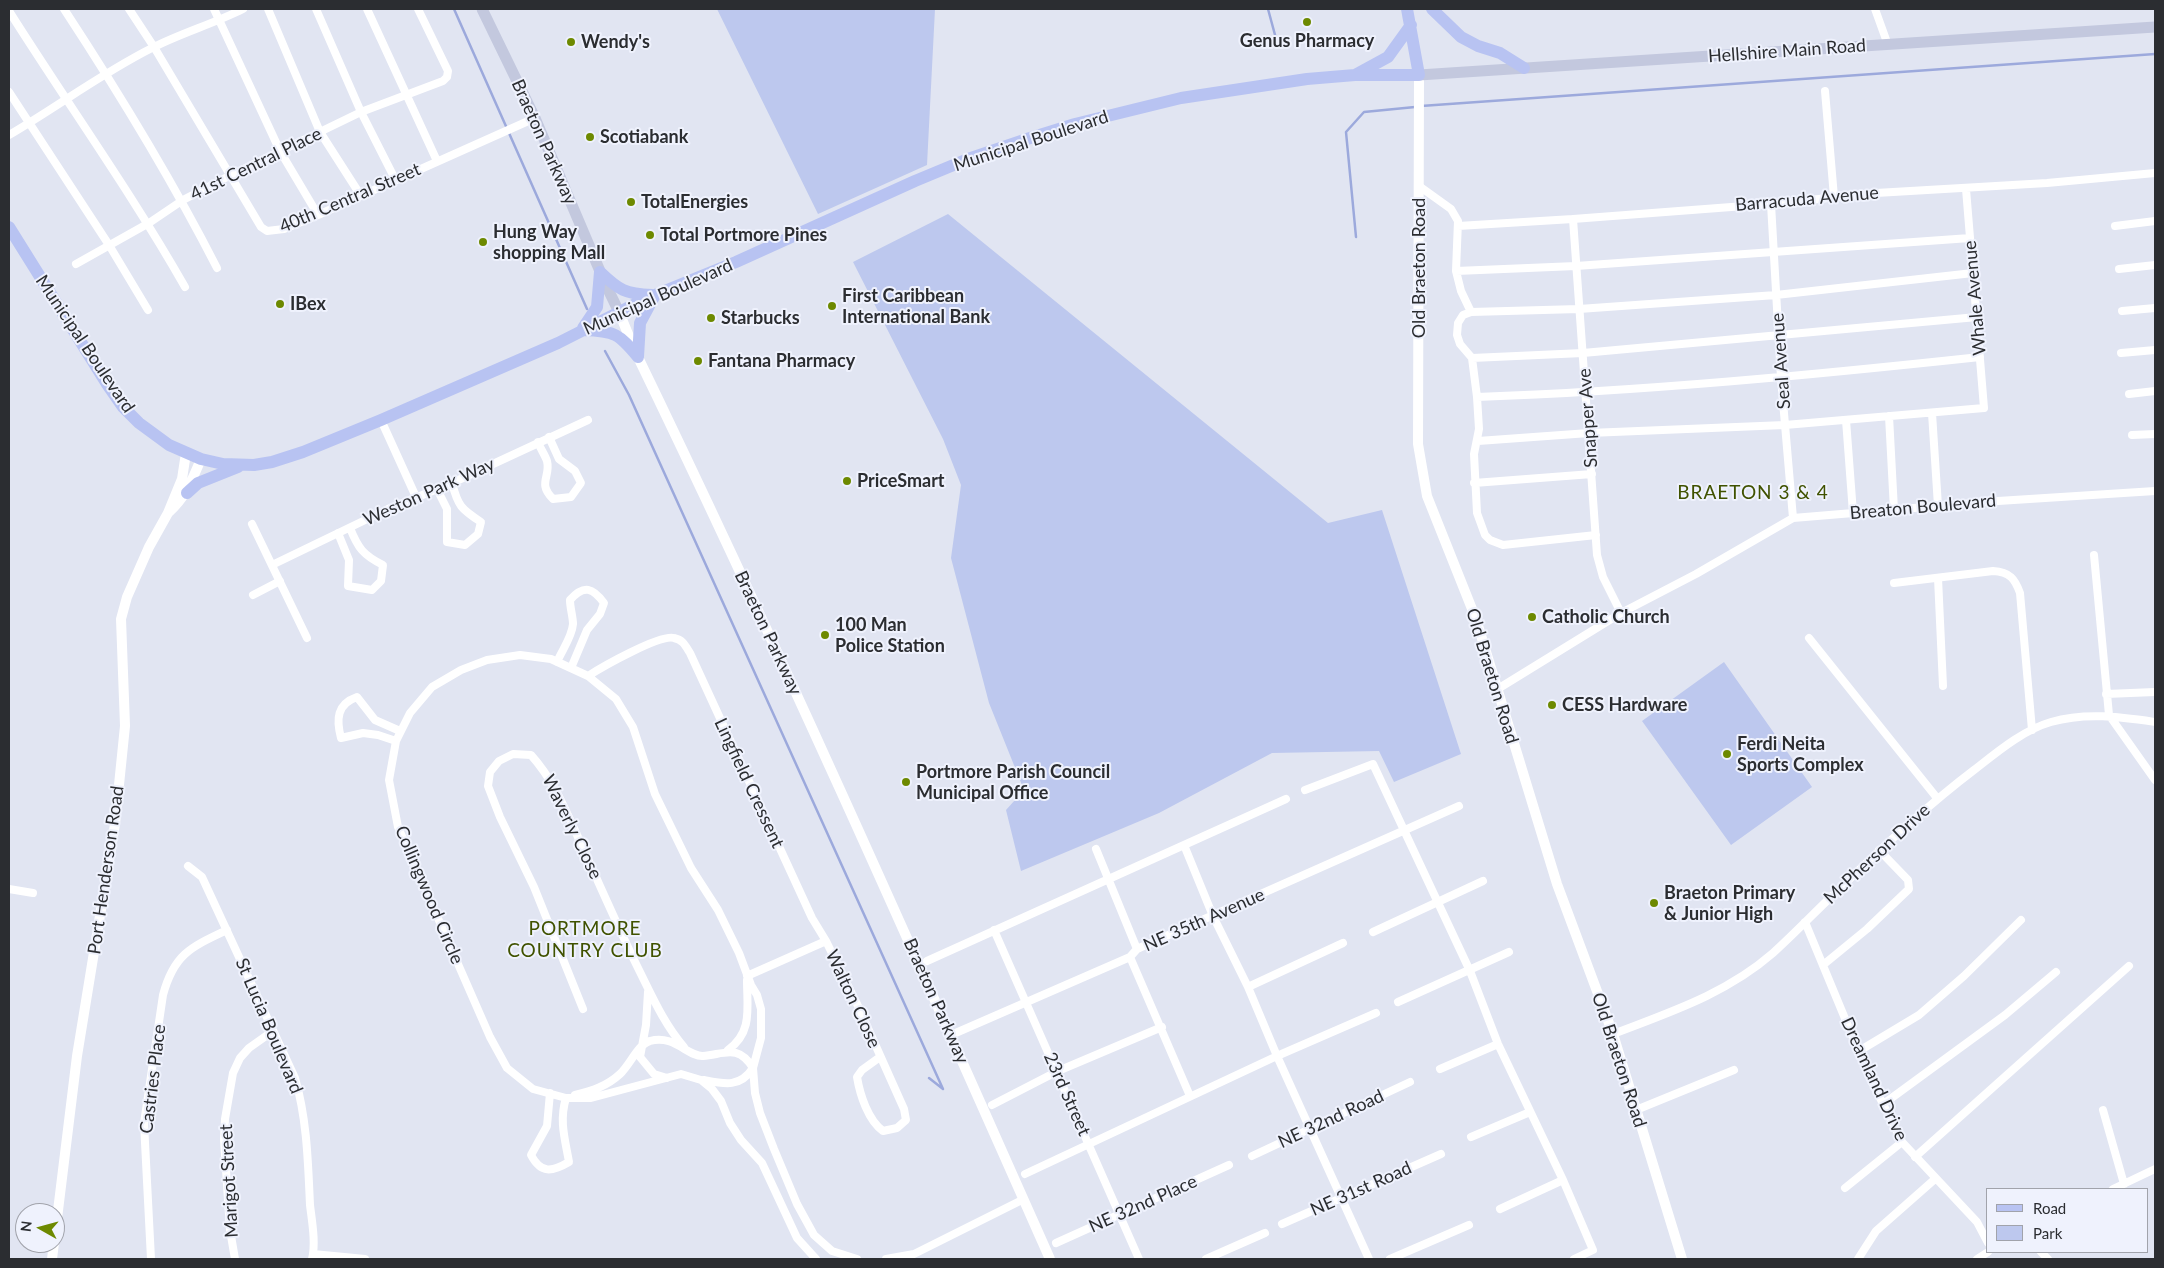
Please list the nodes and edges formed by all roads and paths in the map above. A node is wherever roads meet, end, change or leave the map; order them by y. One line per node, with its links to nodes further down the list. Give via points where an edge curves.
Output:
1 (64, 9): 20 (street)
2 (129, 9): 18 (street, 40th Central Street)
3 (214, 9): 14 (street)
4 (242, 9): 14 (street)
5 (268, 9): 30 (street)
6 (316, 9): 27 (street)
7 (367, 9): 25 (street)
8 (418, 9): 25 (street, 41st Central Place, via 448,71 443,81)
9 (482, 9): 28 (main road, Braeton Parkway)
10 (1408, 9): 15 (main road)
11 (1432, 9): 19 (main road, via 1462,37 1500,53)
12 (1874, 9): 17 (street)
13 (9, 11): 26 (street)
14 (219, 21): 18 (street); 32 (street)
15 (1411, 24): 21 (main road); 22 (main road, via 1388,57)
16 (2155, 27): 17 (main road, Hellshire Main Road)
17 (1888, 45): 19 (main road, Hellshire Main Road)
18 (154, 46): 20 (street); 35 (street, 40th Central Street)
19 (1524, 68): 21 (main road, Hellshire Main Road)
20 (106, 72): 26 (street); 41 (street)
21 (1419, 74): 22 (main road, Municipal Boulevard); 37 (street, Old Braeton Road)
22 (1355, 75): 62 (main road, Municipal Boulevard, via 1181,98 1039,135 950,166)
23 (1824, 91): 40 (street)
24 (9, 92): 29 (street)
25 (408, 94): 27 (street, 41st Central Place); 33 (street)
26 (66, 101): 29 (street); 46 (street)
27 (361, 112): 30 (street, 41st Central Place); 36 (street)
28 (535, 118): 33 (street, 40th Central Street); 59 (main road, Braeton Parkway)
29 (28, 124): 31 (street); 51 (street)
30 (320, 132): 32 (street, 41st Central Place); 39 (street)
31 (9, 135)
32 (280, 151): 35 (street, 41st Central Place); 43 (street)
33 (437, 161): 36 (street, 40th Central Street)
34 (2155, 173): 38 (street, Barracuda Avenue)
35 (231, 175): 41 (street, 41st Central Place); 43 (street, 40th Central Street, via 261,227 268,231 284,229)
36 (395, 179): 39 (street, 40th Central Street)
37 (1419, 186): 47 (street, via 1451,209); 128 (street, Old Braeton Road, via 1418,444 1427,496 1476,618)
38 (1966, 189): 40 (street, Barracuda Avenue); 50 (street, Whale Avenue)
39 (361, 196): 43 (street, 40th Central Street)
40 (1834, 197): 42 (street, Barracuda Avenue)
41 (182, 200): 46 (street, 41st Central Place); 56 (street)
42 (1770, 204): 44 (street, Barracuda Avenue); 52 (street, Seal Avenue)
43 (318, 215)
44 (1573, 219): 47 (street, Barracuda Avenue); 55 (street, Snapper Ave)
45 (2155, 221): 48 (street)
46 (148, 223): 51 (street, 41st Central Place); 61 (street)
47 (1458, 226): 58 (street)
48 (2115, 226)
49 (9, 227): 96 (main road, Municipal Boulevard, via 123,407 154,436)
50 (1970, 238): 52 (street); 60 (street, Whale Avenue)
51 (109, 245): 53 (street, 41st Central Place); 66 (street)
52 (1773, 251): 55 (street); 63 (street, Seal Avenue)
53 (76, 264)
54 (2155, 265): 57 (street)
55 (1576, 266): 58 (street); 65 (street, Snapper Ave)
56 (217, 268)
57 (2119, 269)
58 (1456, 271): 69 (street)
59 (600, 272): 62 (main road, via 626,293); 68 (main road, Braeton Parkway); 71 (main road, via 597,308)
60 (1973, 273): 63 (street); 70 (street, Whale Avenue)
61 (185, 287)
62 (655, 295): 68 (main road, Municipal Boulevard); 76 (main road, via 640,323)
63 (1776, 295): 65 (street); 72 (street, Seal Avenue)
64 (2155, 308): 67 (street)
65 (1579, 309): 69 (street); 74 (street, Snapper Ave)
66 (148, 310)
67 (2122, 311)
68 (619, 312): 71 (main road, Municipal Boulevard); 76 (street, Braeton Parkway)
69 (1471, 312): 78 (street, via 1463,315 1458,323 1457,335)
70 (1977, 317): 72 (street); 77 (street, Whale Avenue)
71 (582, 330): 76 (main road, via 613,333 623,339); 86 (main road, Municipal Boulevard)
72 (1779, 337): 74 (street); 79 (street, Seal Avenue)
73 (2155, 350): 75 (street)
74 (1583, 353): 78 (street); 81 (street, Snapper Ave)
75 (2121, 353)
76 (638, 357): 176 (street, Braeton Parkway, via 827,759)
77 (1980, 357): 79 (street); 84 (street, Whale Avenue, via 1984,408)
78 (1472, 358): 83 (street)
79 (1781, 378): 81 (street); 89 (street, Seal Avenue)
80 (2155, 391): 82 (street)
81 (1586, 393): 83 (street); 90 (street, Snapper Ave)
82 (2129, 394)
83 (1477, 398): 94 (street)
84 (1932, 413): 85 (street); 106 (street)
85 (1889, 416): 88 (street); 107 (street)
86 (381, 420): 98 (main road, Municipal Boulevard, via 295,455); 105 (street)
87 (588, 420): 93 (street, Weston Park Way)
88 (1846, 420): 89 (street); 109 (street)
89 (1785, 425): 90 (street); 110 (street, Seal Avenue)
90 (1589, 433): 94 (street); 99 (street, Snapper Ave)
91 (2155, 434): 92 (street)
92 (2132, 436)
93 (549, 437): 95 (street, Weston Park Way); 95 (street, via 559,459 575,471 581,483 572,497 553,498 546,492 547,462)
94 (1478, 441): 101 (street, via 1474,454)
95 (538, 442): 100 (street, Weston Park Way)
96 (186, 453): 97 (main road, Municipal Boulevard); 108 (street, Port Henderson Road, via 182,479)
97 (201, 459): 98 (main road, Municipal Boulevard); 104 (street, Port Henderson Road)
98 (240, 466): 104 (main road, via 198,483)
99 (1592, 474): 101 (street); 114 (street, Snapper Ave)
100 (452, 483): 102 (street, Weston Park Way); 102 (street, via 463,511 481,522 478,534 465,545 447,542 447,509)
101 (1474, 483): 114 (street, via 1481,527 1485,535 1496,543)
102 (436, 489): 105 (street, Weston Park Way)
103 (2155, 491): 106 (street, Breaton Boulevard)
104 (187, 493): 108 (street, Port Henderson Road)
105 (416, 498): 112 (street, Weston Park Way)
106 (1938, 506): 107 (street, Breaton Boulevard)
107 (1894, 510): 109 (street, Breaton Boulevard)
108 (168, 513): 217 (street, Port Henderson Road, via 127,597 122,619 125,726 115,824 77,1056)
109 (1853, 513): 110 (street, Breaton Boulevard)
110 (1793, 518): 121 (street, Breaton Boulevard)
111 (252, 524): 116 (street)
112 (350, 528): 113 (street, Weston Park Way); 113 (street, via 358,547 383,565 380,581 372,590 348,586 349,560)
113 (338, 534): 116 (street, Weston Park Way)
114 (1596, 535): 121 (street, Snapper Ave, via 1602,577)
115 (2094, 555): 130 (street)
116 (272, 565): 118 (street)
117 (1938, 578): 119 (street); 127 (street); 133 (street, via 2004,571 2015,579 2020,593)
118 (280, 581): 120 (street); 122 (street)
119 (1894, 583)
120 (253, 595)
121 (1621, 613): 128 (street, Breaton Boulevard)
122 (307, 638)
123 (1809, 638): 138 (street)
124 (557, 662): 125 (street, Collingwood Circle); 125 (street, via 573,623 570,600 585,589 595,592 604,603 587,630); 134 (street, Collingwood Circle, via 520,655 487,660 461,670 432,687)
125 (571, 668): 126 (street, Collingwood Circle)
126 (588, 676): 157 (street, Lingfield Cressent, via 611,661 654,642 672,637 683,641 812,918); 167 (street, Collingwood Circle, via 616,699 633,727 655,794 691,868 718,910)
127 (1943, 686)
128 (1496, 690): 177 (street, Old Braeton Road, via 1558,884)
129 (2155, 692): 130 (street)
130 (2106, 694): 131 (street)
131 (2109, 715): 132 (street, McPherson Drive); 133 (street, McPherson Drive, via 2077,716 2049,722); 136 (street)
132 (2155, 722)
133 (2032, 730): 138 (street, McPherson Drive, via 1998,751)
134 (400, 731): 135 (street, Collingwood Circle); 135 (street, via 375,720 357,697 348,700 339,710 341,738 363,733)
135 (396, 741): 192 (street, Collingwood Circle, via 389,780 398,827 416,869 490,1037 507,1068 533,1090)
136 (2155, 780)
137 (1305, 790): 141 (street, via 1373,764)
138 (1938, 798): 144 (street, McPherson Drive)
139 (1286, 799): 142 (street)
140 (1459, 806): 141 (street, NE 35th Avenue)
141 (1406, 831): 150 (street); 151 (street, NE 35th Avenue)
142 (1184, 845): 146 (street); 151 (street)
143 (1096, 849): 146 (street)
144 (1879, 850): 153 (street, McPherson Drive); 163 (street, via 1908,880 1908,892)
145 (188, 866): 154 (street, St Lucia Boulevard, via 202,877)
146 (1108, 878): 155 (street); 159 (street)
147 (1483, 881): 150 (street)
148 (9, 889): 149 (street)
149 (34, 893)
150 (1438, 901): 156 (street); 165 (street)
151 (1213, 916): 159 (street, NE 35th Avenue); 168 (street)
152 (2021, 920): 182 (street, via 1915,1018)
153 (1805, 922): 163 (street, Dreamland Drive); 177 (street, McPherson Drive, via 1773,953 1710,996)
154 (227, 930): 175 (street, St Lucia Boulevard); 227 (street, Castries Place, via 196,946 175,963 163,995 144,1123)
155 (994, 930): 162 (street); 170 (street, 23rd Street)
156 (1373, 932)
157 (826, 941): 167 (street); 184 (street, Walton Close)
158 (1343, 943): 168 (street)
159 (1137, 949): 161 (street, NE 35th Avenue)
160 (1509, 952): 165 (street)
161 (1130, 957): 170 (street, NE 35th Avenue); 174 (street)
162 (928, 961)
163 (1823, 965): 182 (street, Dreamland Drive)
164 (2129, 966): 206 (street)
165 (1470, 971): 171 (street); 179 (street)
166 (2056, 972): 196 (street, via 2005,1015)
167 (747, 976): 181 (street, Collingwood Circle, via 745,1032); 185 (street, Collingwood Circle, via 761,1009 762,1038)
168 (1248, 987): 183 (street)
169 (648, 988): 172 (street, Waverly Close, via 548,773 531,755 513,754 499,761 490,772 488,786 534,887); 178 (street, Waverly Close, via 647,1018); 180 (street, Waverly Close, via 671,1033)
170 (1025, 1002): 176 (street, NE 35th Avenue); 188 (street, 23rd Street)
171 (1398, 1002)
172 (583, 1009)
173 (1376, 1013): 183 (street)
174 (1162, 1027): 188 (street); 193 (street)
175 (273, 1031): 225 (street, St Lucia Boulevard, via 295,1078 302,1102); 228 (street, Marigot Street, via 240,1058 233,1072 225,1119 230,1230)
176 (951, 1034): 216 (street, Braeton Parkway)
177 (1613, 1034): 197 (street, Old Braeton Road)
178 (641, 1044): 180 (street, via 650,1040 666,1040); 189 (street, via 640,1057 654,1074); 194 (street, via 628,1065 613,1080 594,1090)
179 (1498, 1044): 186 (street); 199 (street)
180 (684, 1047): 181 (street, via 701,1056)
181 (728, 1050): 185 (street, via 747,1059)
182 (1859, 1052): 196 (street, Dreamland Drive)
183 (1277, 1056): 193 (street); 200 (street)
184 (880, 1057): 184 (street, Walton Close, via 906,1120 897,1128 883,1131 876,1125 859,1090 857,1077)
185 (753, 1068): 190 (street, Collingwood Circle, via 742,1081 727,1084); 231 (street, Collingwood Circle, via 760,1114 807,1223 814,1235 832,1251)
186 (1440, 1069)
187 (1734, 1070): 197 (street)
188 (1058, 1071): 195 (street); 203 (street, 23rd Street)
189 (668, 1078): 190 (street, Collingwood Circle, via 681,1074); 194 (street, Collingwood Circle, via 591,1098)
190 (701, 1080): 230 (street, via 721,1100 741,1140 762,1163 797,1238)
191 (1410, 1082): 200 (street, NE 32nd Road)
192 (550, 1093): 194 (street, Collingwood Circle); 194 (street, via 547,1126 531,1155 535,1163 545,1170 557,1169 569,1162 562,1132)
193 (1190, 1096): 203 (street)
194 (566, 1098)
195 (992, 1105)
196 (1882, 1105): 202 (street, Dreamland Drive)
197 (1636, 1110): 239 (street, Old Braeton Road)
198 (2103, 1110): 212 (street)
199 (1530, 1112): 201 (street); 211 (street)
200 (1311, 1127): 205 (street, NE 32nd Road); 215 (street)
201 (1471, 1137)
202 (1902, 1142): 206 (street, Dreamland Drive); 213 (street)
203 (1089, 1144): 209 (street); 219 (street, 23rd Street)
204 (1441, 1154): 215 (street, NE 31st Road)
205 (1252, 1156)
206 (1915, 1157): 210 (street, Dreamland Drive)
207 (1229, 1165): 219 (street, NE 32nd Place)
208 (2155, 1169): 212 (street)
209 (1025, 1174)
210 (1936, 1179): 223 (street, Dreamland Drive, via 1977,1222); 240 (street, via 1876,1231)
211 (1563, 1180): 218 (street); 238 (street, via 1593,1250)
212 (2124, 1184): 214 (street)
213 (1845, 1188)
214 (2116, 1188)
215 (1342, 1197): 220 (street, NE 31st Road); 236 (street)
216 (1022, 1200): 226 (street); 233 (street, Braeton Parkway)
217 (59, 1203)
218 (1500, 1209)
219 (1119, 1214): 224 (street, NE 32nd Place); 234 (street, 23rd Street)
220 (1282, 1224)
221 (1469, 1225): 237 (street)
222 (1265, 1233): 235 (street)
223 (1986, 1239)
224 (1056, 1243)
225 (312, 1257): 229 (street)
226 (912, 1257): 232 (street)
227 (151, 1259)
228 (235, 1259)
229 (365, 1259)
230 (816, 1259)
231 (857, 1259)
232 (886, 1259)
233 (1050, 1259)
234 (1139, 1259)
235 (1206, 1259)
236 (1369, 1259)
237 (1390, 1259)
238 (1574, 1259)
239 (1682, 1259)
240 (1858, 1259)

